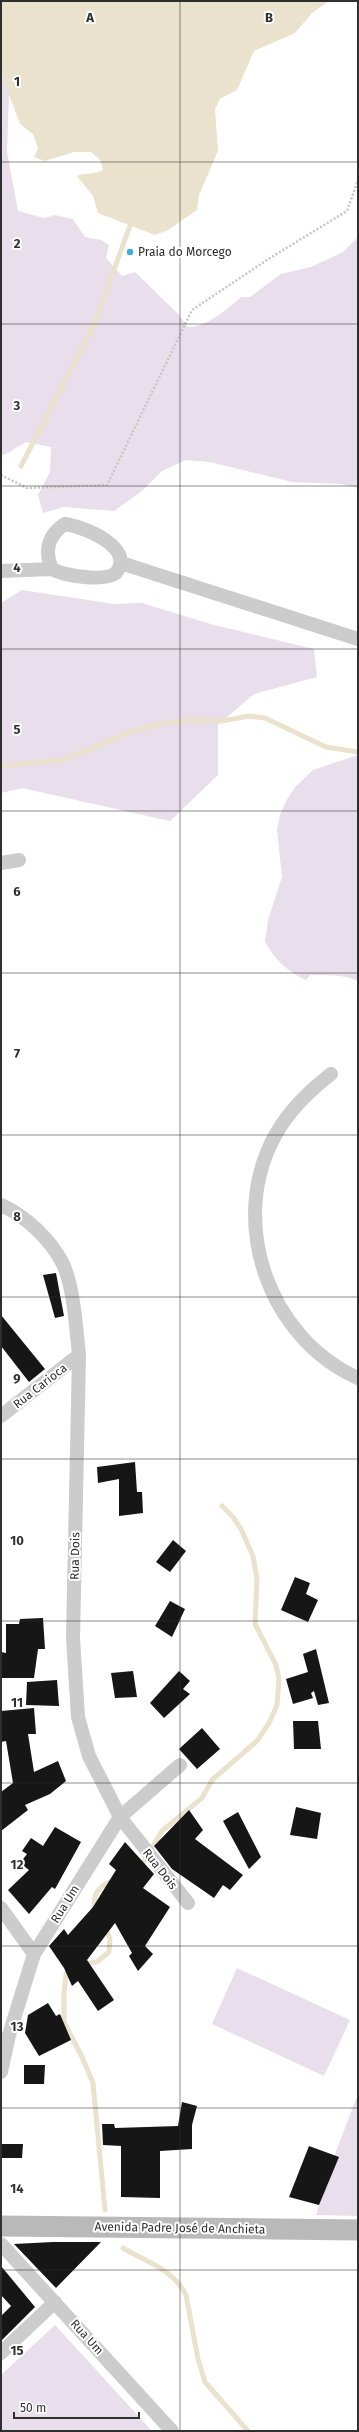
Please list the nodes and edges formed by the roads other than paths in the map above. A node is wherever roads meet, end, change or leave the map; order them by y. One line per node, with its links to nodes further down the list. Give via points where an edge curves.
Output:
1 (122, 563): 2 (street, via 116,573 107,578 60,573); 2 (street, via 116,547 77,526 66,524 53,534 49,541 47,555); 4 (street)
2 (52, 569): 3 (street)
3 (1, 571)
4 (358, 639)
5 (19, 860): 6 (street)
6 (1, 863)
7 (331, 1074): 10 (street, via 300,1101 276,1135 267,1154 256,1194 256,1236 265,1276 284,1314 321,1355)
8 (1, 1206): 9 (street, Rua Dois, via 40,1232 63,1264 74,1310)
9 (79, 1355): 11 (street, Rua Carioca); 13 (street, Rua Dois, via 73,1638 78,1717 89,1756)
10 (358, 1378)
11 (1, 1416)
12 (180, 1765): 13 (street, Rua Um)
13 (120, 1817): 14 (street, Rua Dois); 16 (street, Rua Um)
14 (188, 1903)
15 (1, 1908): 16 (street)
16 (34, 1954): 17 (street, Rua Um, via 9,2035)
17 (1, 2072)
18 (1, 2226): 19 (main road, Avenida Padre José de Anchieta)
19 (358, 2230)
20 (1, 2244): 21 (street, Rua Um)
21 (55, 2302): 22 (street); 23 (street, Rua Um)
22 (1, 2353)
23 (172, 2431)

